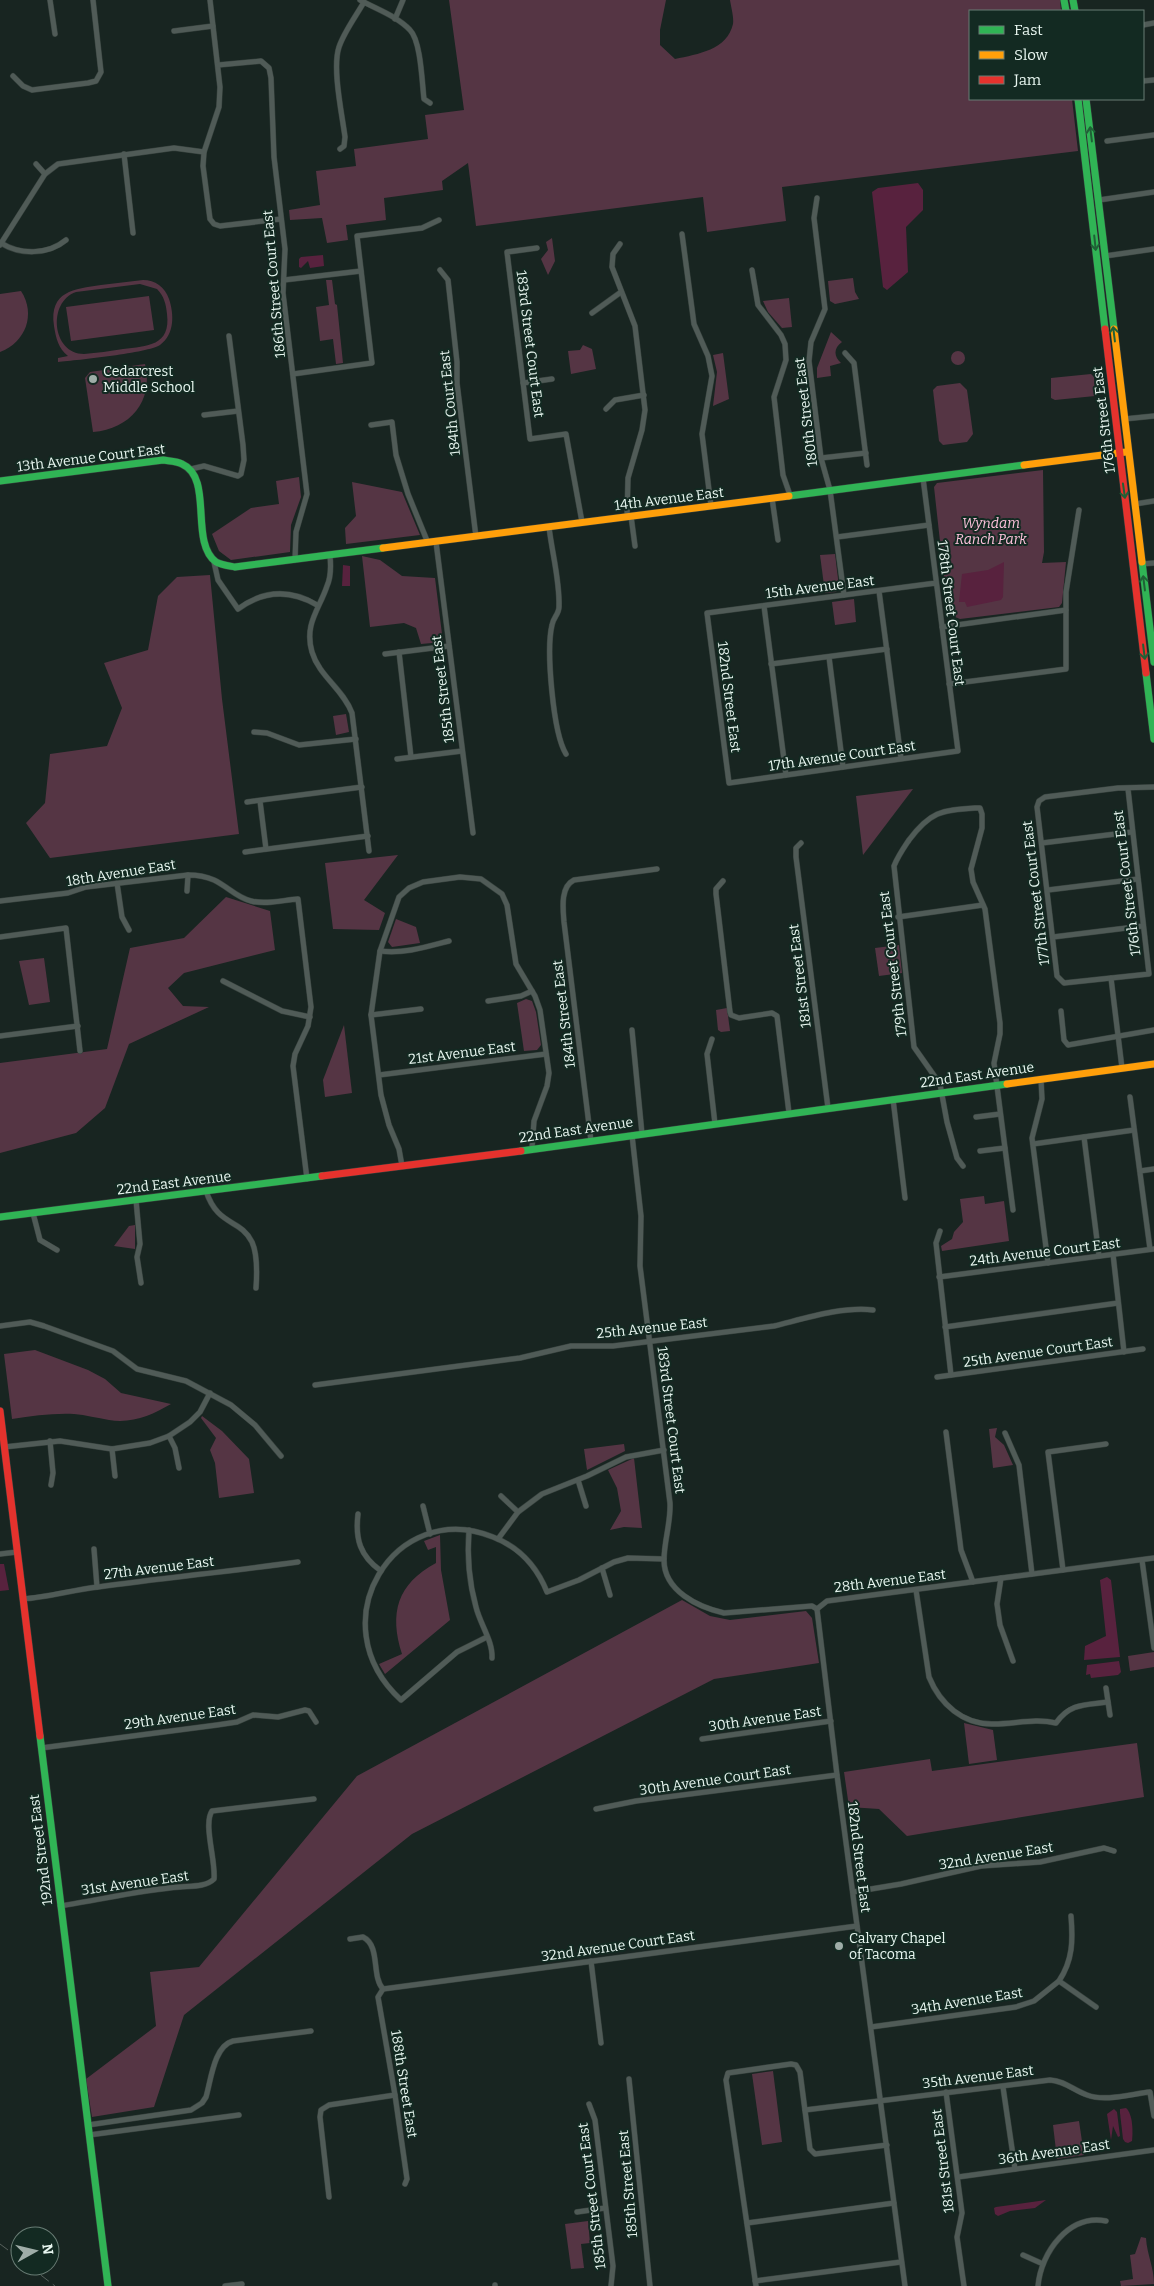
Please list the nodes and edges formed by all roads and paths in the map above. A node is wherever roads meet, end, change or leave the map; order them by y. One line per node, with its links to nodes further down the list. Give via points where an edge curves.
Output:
1 (50, 0): 9 (street)
2 (93, 0): 11 (street, via 100,67 98,78 88,83 32,90)
3 (210, 0): 7 (street)
4 (403, 0): 6 (street)
5 (362, 1): 6 (street); 17 (street, via 338,53 345,137 344,146)
6 (395, 19): 14 (street, via 414,35 424,99)
7 (213, 26): 8 (street); 10 (street)
8 (174, 31)
9 (55, 34)
10 (218, 65): 18 (street, via 220,102); 26 (street, 186th Street Court East, via 252,61 267,64 272,93)
11 (13, 76)
12 (1078, 100): 20 (street, 176th Street East)
13 (1086, 100): 25 (street, 176th Street East, one-way to 13)
14 (430, 103)
15 (1154, 134): 16 (street)
16 (1107, 141)
17 (340, 149)
18 (204, 152): 19 (street, via 174,148); 26 (street, via 203,174 209,215 214,224 224,226)
19 (124, 154): 22 (street, via 58,164); 28 (street)
20 (1085, 158): 25 (street, via 1090,165 1094,196); 44 (street, 176th Street East, one-way to 44)
21 (36, 164): 22 (street)
22 (45, 174): 31 (street)
23 (1154, 192): 25 (street)
24 (817, 198): 58 (street, 180th Street East, via 814,218 825,309 808,355)
25 (1099, 200): 35 (street, 176th Street East)
26 (280, 218): 39 (street, 186th Street Court East, via 285,249)
27 (439, 220): 38 (street, via 422,228 357,236)
28 (133, 233)
29 (682, 234): 68 (street, via 694,324 708,356 712,376 702,434)
30 (66, 240): 31 (street, via 50,249 25,252)
31 (1, 244)
32 (620, 244): 40 (street, via 612,260)
33 (537, 248): 47 (street, 183rd Street Court East, via 507,252)
34 (1154, 249): 35 (street)
35 (1105, 256): 53 (street, 176th Street East, one-way to 35)
36 (440, 270): 74 (street, 184th Court East, via 448,280)
37 (752, 270): 64 (street, via 758,305 785,344 786,360 774,397 783,474)
38 (361, 271): 39 (street); 45 (street, via 372,363)
39 (284, 280): 45 (street, 186th Street Court East)
40 (621, 292): 41 (street); 48 (street, via 635,326)
41 (592, 313)
42 (229, 336): 50 (street)
43 (845, 353): 56 (street, via 854,363)
44 (1109, 359): 53 (street, via 1120,415); 57 (street, 176th Street East)
45 (293, 374): 81 (street, 186th Street Court East, via 307,494 296,532)
46 (552, 380): 47 (street)
47 (523, 383): 71 (street, 183rd Street Court East, via 530,439 566,434)
48 (644, 395): 49 (street, via 615,400); 70 (street, via 642,430 626,491)
49 (606, 409)
50 (238, 411): 51 (street); 60 (street, 13th Avenue Court East, via 244,460 240,475 204,466)
51 (204, 415)
52 (1154, 416): 53 (street)
53 (1124, 419): 55 (street, 176th Street East)
54 (371, 425): 78 (street, via 392,422 396,455)
55 (1128, 452): 57 (street, 14th Avenue East); 67 (street, 176th Street East)
56 (866, 453): 58 (street); 59 (street)
57 (1119, 453): 61 (street, 14th Avenue East); 89 (street, 176th Street East, one-way to 89)
58 (821, 458): 63 (street, 180th Street East)
59 (867, 464)
60 (191, 469): 62 (street, 13th Avenue Court East, via 180,462 162,460); 82 (street, via 197,484 205,546)
61 (923, 478): 63 (street, 14th Avenue East); 72 (street, 178th Street Court East)
62 (0, 480)
63 (830, 490): 64 (street, 14th Avenue East); 75 (street, 180th Street East)
64 (790, 495): 65 (street, 14th Avenue East)
65 (772, 498): 68 (street, 14th Avenue East); 76 (street)
66 (1154, 501): 67 (street)
67 (1135, 504): 84 (street, 176th Street East)
68 (711, 506): 70 (street, 14th Avenue East)
69 (1079, 510): 92 (street, via 1067,582)
70 (629, 516): 71 (street, 14th Avenue East); 79 (street)
71 (582, 522): 73 (street, 14th Avenue East)
72 (929, 525): 75 (street); 85 (street, 178th Street Court East)
73 (549, 527): 74 (street, 14th Avenue East); 110 (street, via 559,606 552,626 550,649 555,718)
74 (476, 537): 77 (street, 14th Avenue East)
75 (837, 537): 87 (street, 180th Street East)
76 (778, 540)
77 (436, 542): 78 (street, 14th Avenue East); 96 (street, 185th Street East)
78 (428, 543): 80 (street, 14th Avenue East)
79 (635, 546)
80 (330, 556): 81 (street, 14th Avenue East); 90 (street, via 329,582)
81 (295, 560): 82 (street, 14th Avenue East, via 235,567 224,567)
82 (214, 562): 90 (street, via 218,580 238,609 255,598 276,593 294,594)
83 (1154, 563): 84 (street)
84 (1142, 564): 88 (street, 176th Street East, one-way to 84)
85 (936, 584): 86 (street, 15th Avenue East); 94 (street, 178th Street Court East)
86 (879, 591): 87 (street, 15th Avenue East); 97 (street)
87 (844, 595): 91 (street, 15th Avenue East)
88 (1146, 602): 89 (street); 95 (street, 176th Street East)
89 (1138, 604): 104 (street, 176th Street East, one-way to 104)
90 (317, 605): 106 (street, via 311,624 312,653 318,666 346,700 352,713)
91 (764, 606): 93 (street, 15th Avenue East); 102 (street)
92 (1066, 610): 94 (street); 103 (street, via 1066,668)
93 (707, 613): 116 (street, 182nd Street East)
94 (942, 627): 103 (street, 178th Street Court East)
95 (1152, 634): 101 (street, 176th Street East)
96 (449, 646): 98 (street); 108 (street, 185th Street East)
97 (887, 650): 100 (street); 112 (street)
98 (399, 652): 99 (street); 111 (street)
99 (385, 654)
100 (829, 657): 102 (street); 114 (street)
101 (1154, 662)
102 (771, 664): 115 (street)
103 (949, 684): 109 (street, 178th Street Court East)
104 (1153, 730): 107 (street, 176th Street East)
105 (254, 732): 106 (street, via 267,733 299,745)
106 (356, 739): 117 (street)
107 (1154, 739)
108 (462, 751): 111 (street); 123 (street, 185th Street East)
109 (958, 751): 112 (street, 17th Avenue Court East)
110 (566, 754)
111 (412, 757): 113 (street)
112 (901, 758): 114 (street, 17th Avenue Court East)
113 (397, 759)
114 (843, 767): 115 (street, 17th Avenue Court East)
115 (786, 775): 116 (street, 17th Avenue Court East)
116 (729, 783)
117 (362, 787): 120 (street); 124 (street)
118 (1154, 787): 119 (street)
119 (1128, 789): 122 (street, 176th Street Court East); 126 (street, 177th Street Court East, via 1039,800)
120 (260, 800): 121 (street); 127 (street)
121 (247, 802)
122 (1132, 832): 126 (street); 132 (street, 176th Street Court East)
123 (473, 833)
124 (368, 836): 127 (street); 128 (street)
125 (801, 843): 170 (street, 181st Street East, via 796,848 796,857)
126 (1042, 843): 135 (street, 177th Street Court East)
127 (266, 849): 129 (street)
128 (369, 851)
129 (245, 852)
130 (657, 869): 179 (street, 184th Street East, via 574,880 565,894 564,922)
131 (188, 875): 134 (street, 18th Avenue East); 136 (street); 153 (street, 18th Avenue East, via 215,880 238,896 252,901 298,899)
132 (1138, 879): 135 (street); 140 (street, 176th Street Court East)
133 (723, 882): 171 (street, via 716,889 716,894 730,1012 739,1018 772,1013 777,1016)
134 (117, 883): 137 (street, 18th Avenue East); 141 (street, via 122,916)
135 (1048, 890): 143 (street, 177th Street Court East)
136 (187, 891)
137 (0, 902)
138 (983, 905): 139 (street); 139 (street, 179th Street Court East, via 971,869 982,828 982,811 970,808 932,815 898,855 894,866); 166 (street, via 1000,1029 994,1063)
139 (898, 917): 167 (street, 179th Street Court East, via 914,1047 936,1077)
140 (1144, 926): 143 (street); 146 (street, 176th Street Court East, via 1149,974)
141 (129, 930)
142 (0, 937): 154 (street, via 66,928)
143 (1053, 937): 146 (street, 177th Street Court East, via 1057,976 1061,981 1066,984)
144 (449, 941): 145 (street, via 410,951)
145 (380, 952): 148 (street, via 399,897 409,888 423,882 470,877 481,880 502,894 507,905 516,964); 152 (street)
146 (1111, 978): 158 (street)
147 (223, 980): 153 (street, via 282,1011)
148 (532, 991): 149 (street); 161 (street, via 540,1010)
149 (488, 1001)
150 (421, 1009): 152 (street)
151 (1062, 1011): 158 (street, via 1067,1043 1072,1045)
152 (372, 1015): 164 (street)
153 (310, 1017): 188 (street, via 293,1066)
154 (78, 1026): 157 (street); 160 (street)
155 (632, 1030): 176 (street)
156 (1154, 1030): 158 (street)
157 (0, 1036)
158 (1118, 1036): 163 (street)
159 (712, 1039): 174 (street, via 708,1054)
160 (80, 1050)
161 (546, 1054): 164 (street, 21st Avenue East); 181 (street, via 548,1080 534,1121)
162 (1154, 1064): 163 (street, 22nd East Avenue)
163 (1122, 1068): 165 (street, 22nd East Avenue)
164 (380, 1075): 184 (street, via 386,1115)
165 (1041, 1079): 166 (street, 22nd East Avenue); 180 (street, via 1042,1099 1033,1130)
166 (997, 1085): 167 (street, 22nd East Avenue); 172 (street)
167 (942, 1093): 169 (street, 22nd East Avenue); 185 (street, 179th Street Court East, via 957,1158)
168 (1130, 1097): 175 (street)
169 (893, 1099): 170 (street, 22nd East Avenue); 190 (street)
170 (828, 1108): 171 (street, 22nd East Avenue)
171 (789, 1113): 174 (street, 22nd East Avenue)
172 (1000, 1114): 173 (street); 182 (street)
173 (976, 1117)
174 (715, 1124): 176 (street, 22nd East Avenue)
175 (1134, 1130): 178 (street); 187 (street)
176 (642, 1134): 177 (street, 22nd East Avenue)
177 (632, 1135): 179 (street, 22nd East Avenue); 208 (street, 183rd Street Court East, via 641,1216 640,1266)
178 (1084, 1137): 180 (street); 199 (street)
179 (591, 1141): 181 (street, 22nd East Avenue)
180 (1033, 1144): 200 (street)
181 (532, 1148): 184 (street, 22nd East Avenue)
182 (1005, 1148): 183 (street); 192 (street)
183 (980, 1151)
184 (402, 1166): 188 (street, 22nd East Avenue)
185 (963, 1166)
186 (1154, 1169): 187 (street)
187 (1140, 1171): 196 (street)
188 (307, 1179): 189 (street, 22nd East Avenue)
189 (206, 1192): 191 (street, 22nd East Avenue); 203 (street, via 216,1213 251,1240)
190 (905, 1198)
191 (136, 1200): 193 (street, 22nd East Avenue); 202 (street)
192 (1013, 1210)
193 (33, 1213): 194 (street, 22nd East Avenue); 197 (street, via 40,1240)
194 (0, 1217)
195 (940, 1230): 201 (street, via 936,1244)
196 (1152, 1249): 198 (street, 24th Avenue Court East)
197 (57, 1250)
198 (1112, 1254): 199 (street, 24th Avenue Court East); 204 (street)
199 (1099, 1256): 200 (street, 24th Avenue Court East)
200 (1048, 1263): 201 (street, 24th Avenue Court East)
201 (940, 1277): 207 (street)
202 (140, 1283)
203 (256, 1288)
204 (1118, 1303): 207 (street); 210 (street)
205 (873, 1310): 208 (street, 25th Avenue East)
206 (0, 1326): 214 (street, via 30,1322 44,1326 113,1351 137,1368 186,1381)
207 (946, 1327): 211 (street)
208 (650, 1341): 213 (street, 25th Avenue East, via 613,1346 571,1346 520,1358); 223 (street, 183rd Street Court East)
209 (1142, 1349): 210 (street, 25th Avenue Court East)
210 (1124, 1352): 211 (street, 25th Avenue Court East)
211 (951, 1374): 212 (street, 25th Avenue Court East)
212 (937, 1376)
213 (315, 1385)
214 (210, 1393): 218 (street, via 200,1412); 224 (street, via 255,1425)
215 (0, 1411): 221 (street, 192nd Street East)
216 (946, 1432): 249 (street, via 961,1550)
217 (1005, 1433): 247 (street, via 1019,1465)
218 (169, 1436): 222 (street, via 135,1447); 225 (street)
219 (50, 1441): 221 (street); 222 (street); 228 (street)
220 (1106, 1444): 245 (street, via 1048,1452)
221 (4, 1447): 238 (street, 192nd Street East)
222 (112, 1449): 226 (street)
223 (664, 1450): 227 (street, via 626,1457); 241 (street, 183rd Street Court East, via 670,1511)
224 (281, 1456)
225 (180, 1468)
226 (115, 1476)
227 (578, 1480): 231 (street); 232 (street, via 542,1494)
228 (50, 1484)
229 (501, 1496): 232 (street)
230 (423, 1506): 235 (street)
231 (586, 1506)
232 (518, 1512): 236 (street)
233 (358, 1514): 246 (street, via 360,1548 368,1561)
234 (469, 1530): 235 (street); 236 (street); 257 (street, via 470,1579)
235 (430, 1534): 246 (street, via 404,1548)
236 (498, 1539): 244 (street, via 526,1558 548,1592)
237 (94, 1549): 250 (street)
238 (17, 1552): 239 (street); 255 (street, 192nd Street East)
239 (0, 1554)
240 (1154, 1558): 242 (street, 28th Avenue East)
241 (664, 1559): 244 (street, via 628,1558); 256 (street, 28th Avenue East, via 670,1581 676,1589 710,1609 731,1614 812,1606)
242 (1142, 1560): 245 (street, 28th Avenue East); 253 (street)
243 (298, 1562): 250 (street, 27th Avenue East)
244 (602, 1568): 254 (street)
245 (1063, 1570): 247 (street, 28th Avenue East)
246 (381, 1571): 257 (street, via 366,1606 365,1636 375,1669 401,1700 457,1652)
247 (1032, 1574): 248 (street, 28th Avenue East)
248 (1001, 1578): 249 (street, 28th Avenue East); 261 (street, via 997,1604 1000,1625)
249 (973, 1582): 252 (street, 28th Avenue East)
250 (97, 1587): 255 (street, 27th Avenue East)
251 (1154, 1589): 253 (street)
252 (916, 1590): 256 (street, 28th Avenue East, via 827,1601); 263 (street, via 931,1682 946,1704 963,1717 992,1724 1028,1720 1056,1724 1072,1707)
253 (1146, 1590): 258 (street)
254 (610, 1596)
255 (23, 1599): 268 (street, 192nd Street East)
256 (817, 1609): 265 (street, 182nd Street East)
257 (486, 1637): 260 (street)
258 (1153, 1640): 259 (street)
259 (1154, 1648)
260 (492, 1658)
261 (1013, 1661)
262 (1106, 1688): 263 (street)
263 (1108, 1702): 264 (street)
264 (1110, 1715)
265 (831, 1721): 267 (street, 30th Avenue East); 269 (street, 182nd Street East)
266 (316, 1722): 268 (street, 29th Avenue East, via 305,1710 278,1717 253,1715 237,1722)
267 (702, 1739)
268 (41, 1748): 274 (street, 192nd Street East)
269 (837, 1775): 271 (street, 30th Avenue Court East); 273 (street, 182nd Street East)
270 (314, 1799): 274 (street, 31st Avenue East, via 212,1811 209,1821 215,1870 212,1881)
271 (596, 1809)
272 (1114, 1851): 273 (street, 32nd Avenue East, via 1104,1848 1040,1862 981,1866)
273 (853, 1892): 276 (street, 182nd Street East)
274 (60, 1906): 294 (street, 192nd Street East)
275 (1071, 1916): 279 (street, via 1070,1958)
276 (857, 1926): 278 (street, 32nd Avenue Court East); 282 (street, 182nd Street East)
277 (350, 1939): 280 (street, via 364,1937 369,1941)
278 (591, 1961): 280 (street, 32nd Avenue Court East); 284 (street)
279 (1059, 1981): 281 (street); 282 (street, 34th Avenue East, via 1034,2001 1016,2007)
280 (383, 1989): 288 (street, 188th Street East, via 378,1997)
281 (1096, 2007)
282 (872, 2027): 289 (street, 182nd Street East)
283 (311, 2031): 294 (street, via 226,2044 218,2056 206,2097 191,2110)
284 (601, 2043)
285 (629, 2079): 315 (street, 185th Street East)
286 (1003, 2087): 287 (street, 35th Avenue East); 293 (street, 35th Avenue East, via 1050,2080 1064,2082 1093,2097 1150,2092); 298 (street)
287 (946, 2092): 289 (street, 35th Avenue East); 299 (street, 181st Street East)
288 (395, 2095): 300 (street, 188th Street East, via 407,2179); 301 (street, via 329,2106 320,2111)
289 (881, 2100): 291 (street, 35th Avenue East); 296 (street, 182nd Street East)
290 (589, 2104): 303 (street, 185th Street Court East, via 595,2120)
291 (805, 2110): 296 (street, via 813,2153); 306 (street, via 800,2072 794,2064 728,2073 726,2080)
292 (239, 2115): 295 (street)
293 (1154, 2116)
294 (88, 2125): 295 (street, 192nd Street East)
295 (89, 2135): 312 (street, 192nd Street East)
296 (886, 2145): 302 (street, 182nd Street East)
297 (1154, 2150): 298 (street, 36th Avenue East)
298 (1015, 2169): 299 (street, 36th Avenue East)
299 (958, 2178): 317 (street, 181st Street East, via 962,2213 957,2237)
300 (405, 2184)
301 (329, 2197)
302 (894, 2203): 306 (street); 308 (street, 182nd Street East)
303 (605, 2208): 304 (street); 314 (street, 185th Street Court East, via 613,2266)
304 (577, 2212)
305 (1106, 2221): 309 (street, via 1091,2220 1074,2226 1058,2239)
306 (747, 2223): 311 (street)
307 (1023, 2255): 309 (street)
308 (902, 2262): 311 (street); 316 (street, 182nd Street East)
309 (1043, 2264): 318 (street)
310 (242, 2284): 313 (street)
311 (755, 2284)
312 (108, 2286)
313 (225, 2286)
314 (611, 2286)
315 (650, 2286)
316 (905, 2286)
317 (964, 2286)
318 (1038, 2286)

